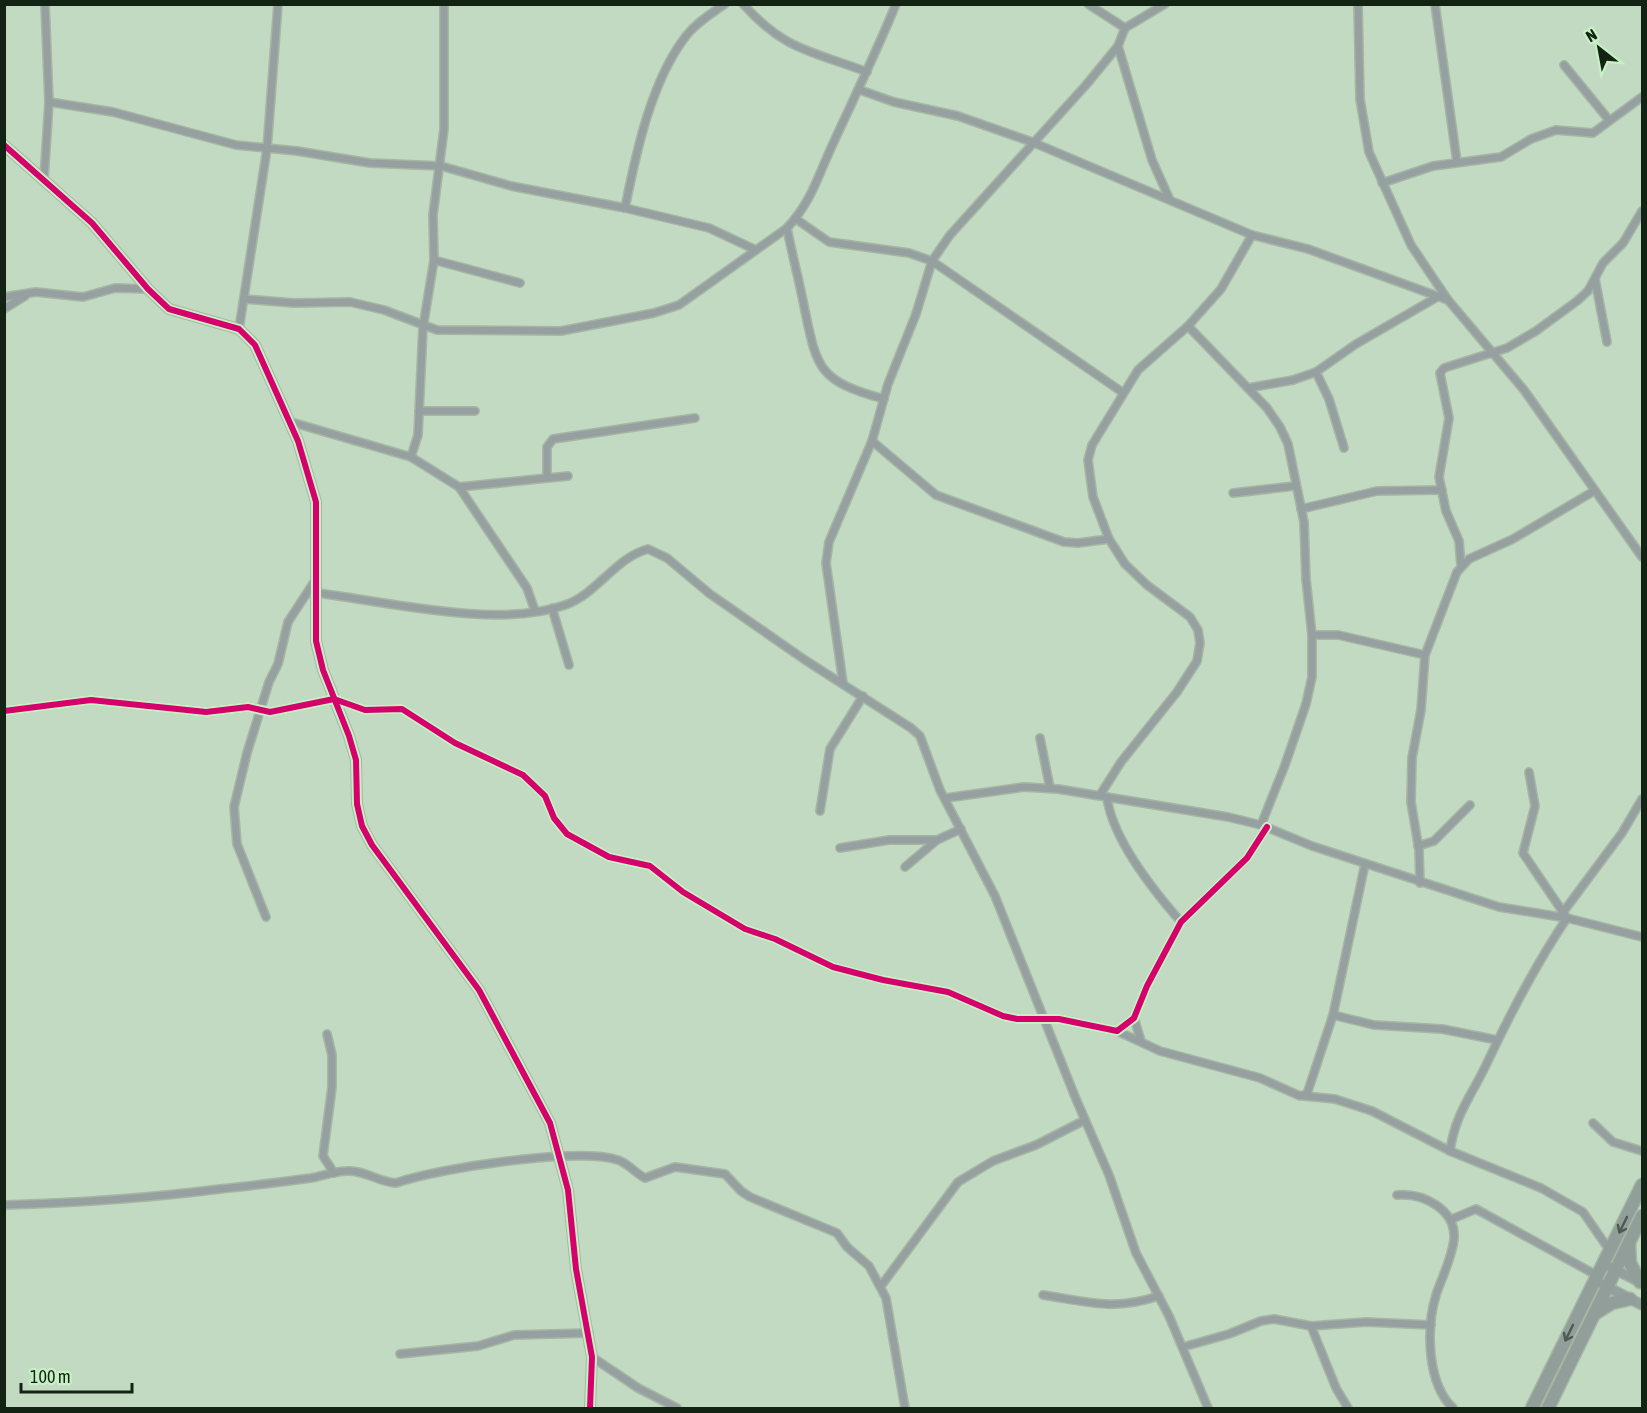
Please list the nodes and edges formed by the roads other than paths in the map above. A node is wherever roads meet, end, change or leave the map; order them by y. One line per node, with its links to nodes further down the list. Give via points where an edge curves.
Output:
1 (45, 4): 17 (street)
2 (278, 4): 21 (street)
3 (444, 4): 23 (street)
4 (725, 4): 27 (street, via 686,37 669,65 642,134)
5 (743, 4): 14 (street, via 764,28 794,47)
6 (896, 4): 14 (street)
7 (1088, 4): 11 (street)
8 (1165, 4): 11 (street)
9 (1359, 4): 25 (street, via 1363,116 1370,152)
10 (1435, 4): 22 (street)
11 (1125, 28): 12 (street)
12 (1118, 46): 19 (street); 26 (street, via 1152,160)
13 (1564, 65): 18 (street)
14 (867, 72): 15 (street)
15 (860, 90): 19 (street, via 958,116); 29 (street, via 813,194)
16 (1642, 97): 18 (street)
17 (49, 102): 21 (street, via 113,112); 24 (street)
18 (1609, 120): 22 (street, via 1593,133 1556,130 1501,157)
19 (1032, 142): 26 (street); 34 (street)
20 (4, 145): 24 (street)
21 (267, 150): 23 (street, via 370,163); 41 (street)
22 (1457, 162): 25 (street)
23 (441, 166): 27 (street, via 511,186); 33 (street, via 433,215)
24 (44, 179): 37 (street, via 92,223)
25 (1382, 183): 42 (street, via 1411,245)
26 (1169, 198): 31 (street)
27 (625, 208): 32 (street, via 709,228)
28 (1642, 211): 35 (street)
29 (796, 219): 30 (street); 34 (street, via 829,242 909,253)
30 (787, 228): 32 (street); 52 (street, via 816,359 839,382)
31 (1252, 235): 39 (street, via 1318,252); 44 (street, via 1221,289)
32 (756, 250): 45 (street, via 697,294 654,313 561,331 459,332)
33 (434, 260): 36 (street); 45 (street)
34 (932, 261): 51 (street); 52 (street)
35 (1595, 279): 47 (street); 48 (street, via 1577,301 1536,331)
36 (520, 283)
37 (148, 289): 38 (street, via 116,288 83,297 50,292); 46 (street, via 169,309)
38 (27, 295): 40 (street); 43 (street)
39 (1439, 296): 42 (street); 49 (street)
40 (4, 297)
41 (245, 299): 45 (street, via 350,302 384,310); 46 (street)
42 (1448, 300): 48 (street)
43 (4, 309)
44 (1188, 326): 50 (street); 51 (street, via 1138,370)
45 (423, 327): 53 (street)
46 (239, 329): 56 (street, via 255,345)
47 (1606, 342)
48 (1495, 353): 64 (street, via 1444,368 1440,373 1449,418 1439,477); 65 (street)
49 (1316, 372): 50 (street); 58 (street)
50 (1248, 388): 62 (street, via 1288,444)
51 (1122, 392): 68 (street, via 1092,445 1088,460 1093,496)
52 (884, 399): 57 (street)
53 (419, 411): 54 (street); 59 (street, via 418,435)
54 (476, 411)
55 (695, 418): 61 (street, via 554,440 547,447)
56 (291, 422): 59 (street); 71 (street, via 316,502)
57 (872, 441): 68 (street, via 925,487 954,503 1064,542); 78 (street, via 826,553)
58 (1344, 448)
59 (411, 457): 63 (street)
60 (568, 476): 61 (street)
61 (547, 477): 63 (street)
62 (1295, 486): 66 (street); 67 (street)
63 (459, 487): 74 (street, via 521,578)
64 (1442, 490): 67 (street, via 1377,491); 70 (street, via 1459,541)
65 (1594, 491): 69 (street); 70 (street)
66 (1233, 493)
67 (1301, 509): 75 (street)
68 (1109, 539): 86 (street, via 1132,571 1190,617 1200,643 1197,660 1177,692 1121,762)
69 (1642, 557)
70 (1461, 565): 76 (street)
71 (318, 577): 72 (street); 81 (street, via 288,622 278,664)
72 (318, 593): 74 (street, via 480,614); 80 (street, via 316,641)
73 (552, 608): 74 (street); 77 (street); 78 (street, via 585,594 636,552 657,551 710,594)
74 (535, 611)
75 (1312, 635): 76 (street, via 1338,635); 91 (street, via 1312,677 1306,704)
76 (1425, 655): 94 (street, via 1410,779)
77 (569, 665)
78 (843, 683): 79 (street)
79 (863, 696): 87 (street, via 920,736); 90 (street, via 830,749)
80 (334, 699): 81 (street, via 270,712); 104 (street, via 365,710 402,709 455,743 523,775 545,796 554,818 567,834 609,857 650,866 683,892 745,929 833,967 948,992 1003,1016); 115 (street, via 356,760 362,826 479,990 536,1093)
81 (260, 710): 82 (street, via 234,707 206,712 91,700); 100 (street, via 239,785 234,825 237,844)
82 (4, 711)
83 (1040, 738): 85 (street)
84 (1529, 772): 99 (street, via 1535,806 1523,853)
85 (1050, 788): 86 (street); 87 (street, via 996,790)
86 (1104, 796): 91 (street); 101 (street, via 1118,833)
87 (946, 798): 92 (street)
88 (1642, 799): 99 (street)
89 (1470, 805): 94 (street, via 1434,841)
90 (820, 812)
91 (1264, 826): 96 (street); 101 (street, via 1247,858)
92 (961, 829): 93 (street); 104 (street, via 995,896)
93 (937, 840): 95 (street, via 889,840); 97 (street)
94 (1418, 846): 98 (street)
95 (840, 848)
96 (1365, 864): 98 (street); 103 (street)
97 (905, 867)
98 (1420, 883): 99 (street, via 1499,907)
99 (1564, 916): 102 (street); 108 (street)
100 (266, 917)
101 (1181, 921): 105 (street)
102 (1642, 937)
103 (1333, 1015): 108 (street, via 1374,1025 1442,1029); 110 (street, via 1310,1089)
104 (1044, 1017): 106 (street); 111 (street)
105 (1134, 1018): 106 (street); 109 (street)
106 (1117, 1031): 109 (street)
107 (327, 1034): 116 (street, via 332,1055 332,1087 322,1156)
108 (1497, 1040): 113 (street, via 1453,1128)
109 (1141, 1041): 110 (street, via 1160,1051 1260,1078)
110 (1300, 1096): 113 (street, via 1335,1099 1372,1111)
111 (1085, 1120): 127 (street, via 993,1161 958,1182); 130 (street, via 1136,1253)
112 (1593, 1123): 114 (street, via 1613,1142)
113 (1450, 1151): 123 (street, via 1540,1188 1583,1212)
114 (1642, 1151)
115 (559, 1155): 116 (street, via 474,1166 396,1183 360,1172); 127 (street, via 620,1161 645,1178 675,1167 725,1174 750,1197 837,1233 869,1266); 136 (street, via 568,1190 576,1269)
116 (334, 1173): 119 (street, via 178,1194)
117 (1642, 1185): 123 (highway, one-way to 123)
118 (1397, 1195): 121 (street, via 1408,1194 1437,1206)
119 (4, 1205)
120 (1642, 1216): 122 (highway)
121 (1452, 1219): 125 (street, via 1476,1209); 134 (street, via 1454,1238 1435,1298)
122 (1629, 1243): 124 (highway); 126 (highway, via 1630,1263)
123 (1610, 1251): 125 (highway)
124 (1615, 1270): 125 (street); 126 (street); 128 (highway)
125 (1599, 1274): 128 (street); 146 (highway, one-way to 146)
126 (1641, 1283)
127 (881, 1286): 142 (street)
128 (1608, 1287): 131 (street); 133 (highway)
129 (1043, 1296): 130 (street, via 1111,1306)
130 (1159, 1296): 137 (street)
131 (1630, 1299): 132 (street); 133 (highway)
132 (1642, 1305)
133 (1595, 1313): 147 (highway)
134 (1431, 1325): 135 (street); 145 (street, via 1434,1373)
135 (1311, 1326): 137 (street, via 1274,1319 1261,1321); 144 (street)
136 (589, 1333): 138 (street, via 514,1335 478,1346); 139 (street)
137 (1183, 1347): 143 (street)
138 (400, 1354)
139 (592, 1357): 140 (street); 141 (street)
140 (590, 1408)
141 (677, 1408)
142 (905, 1408)
143 (1208, 1408)
144 (1348, 1408)
145 (1453, 1408)
146 (1532, 1408)
147 (1548, 1408)

